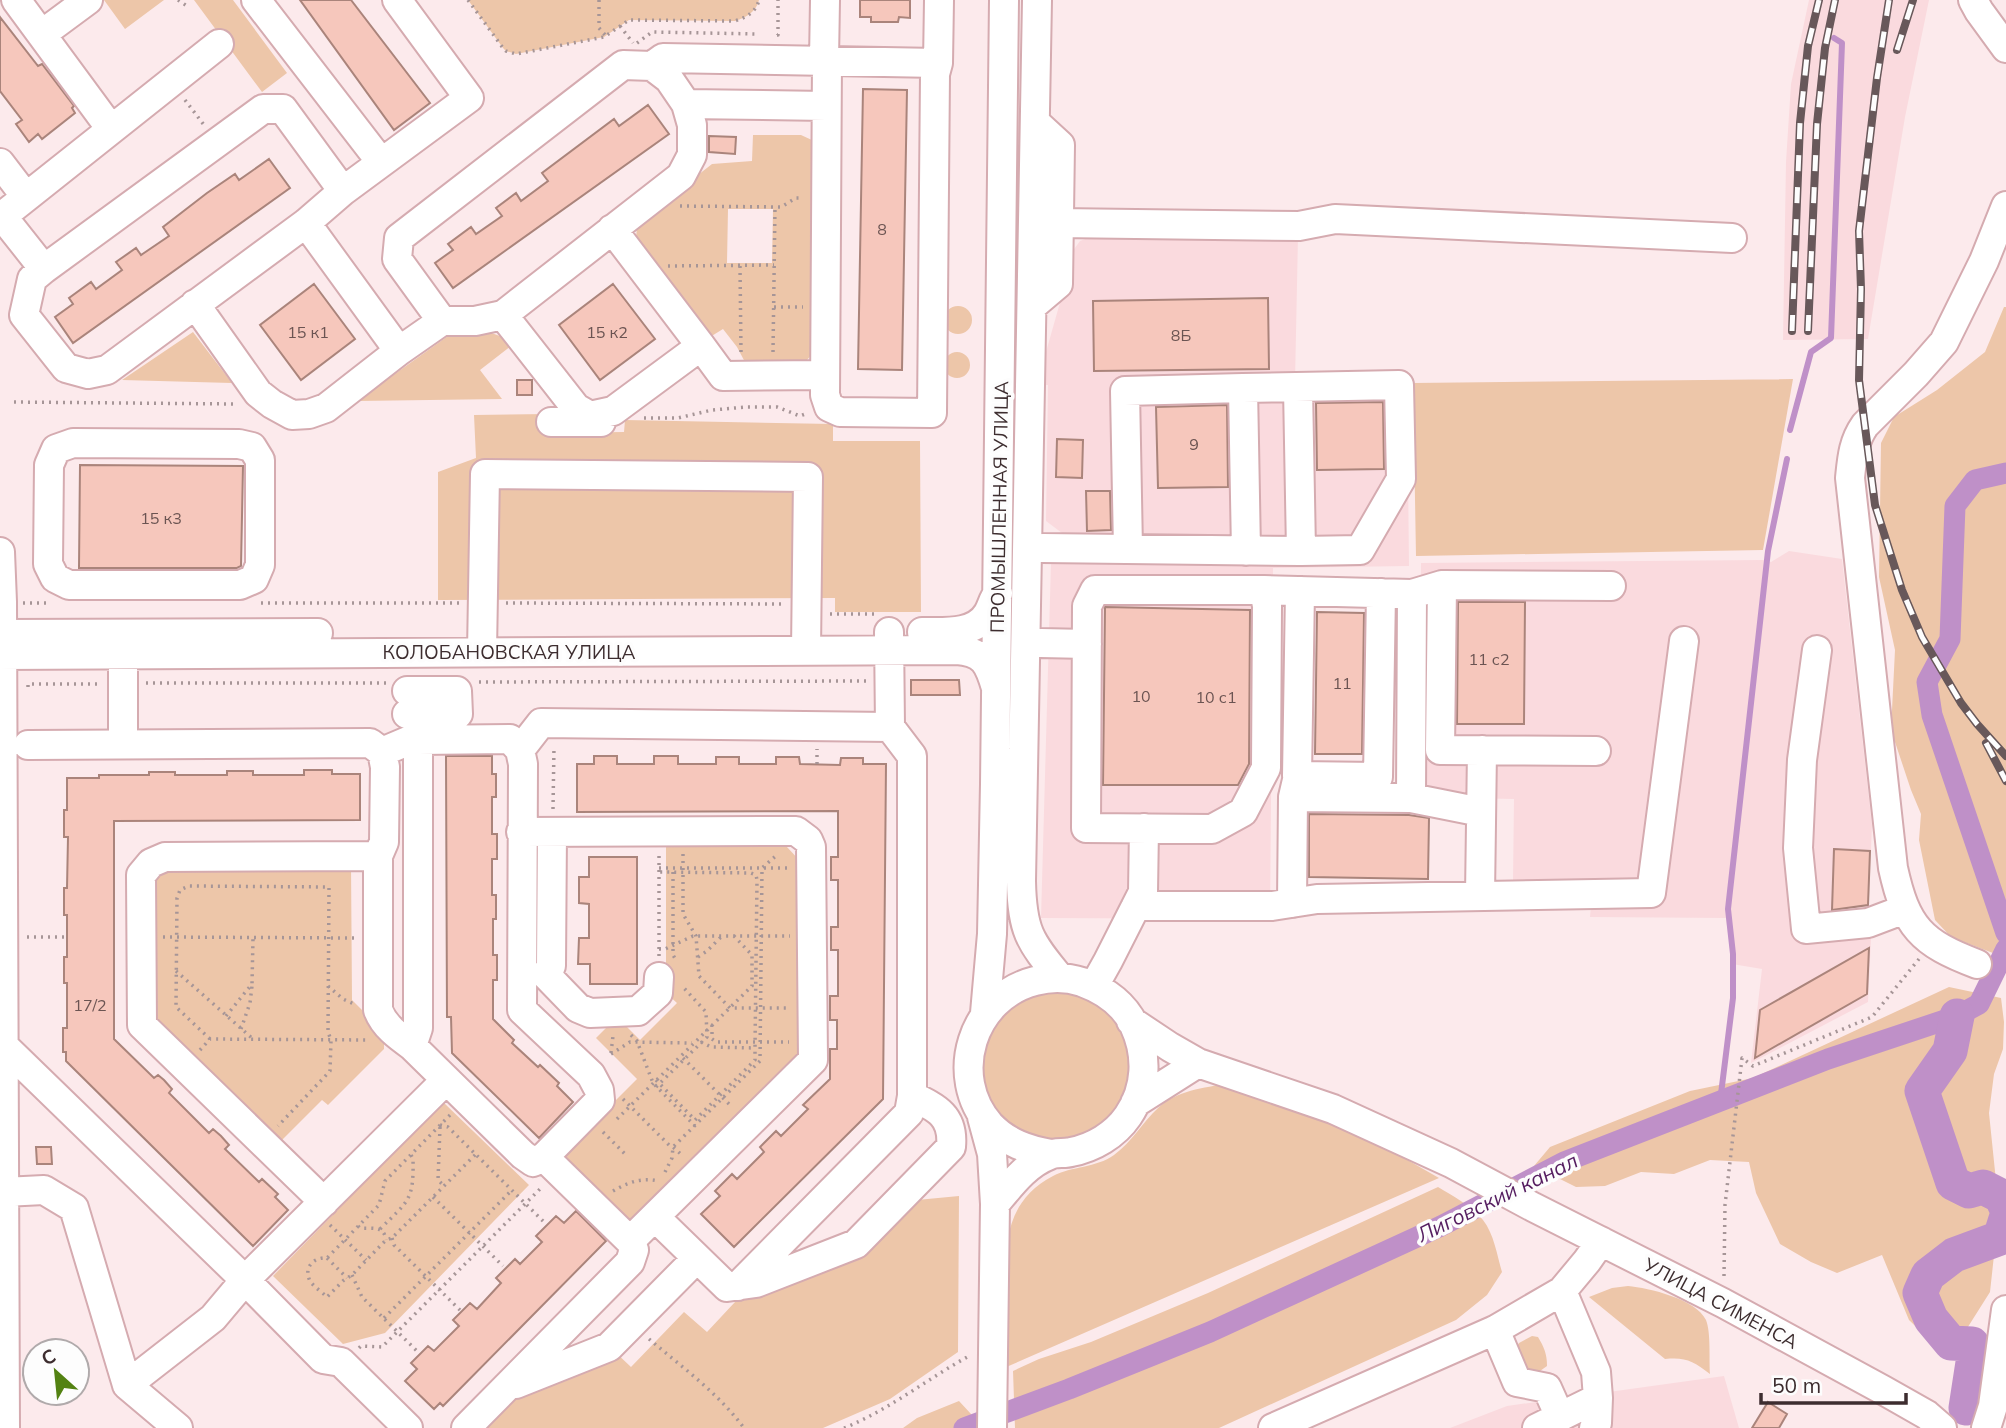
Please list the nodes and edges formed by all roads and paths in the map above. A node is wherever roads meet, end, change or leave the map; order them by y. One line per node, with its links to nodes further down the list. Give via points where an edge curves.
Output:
1 (16, 0): 17 (street)
2 (88, 0): 17 (street)
3 (178, 0): 15 (path)
4 (256, 0): 31 (street)
5 (397, 0): 31 (street, via 469,98)
6 (468, 0): 18 (path, via 511,53)
7 (599, 0): 18 (path, via 599,28)
8 (759, 0): 16 (path, via 751,13 735,21 629,20)
9 (778, 0): 22 (path, via 778,35 652,32)
10 (824, 0): 23 (street)
11 (939, 0): 24 (street)
12 (1004, 0): 77 (street, ПРОМЫШЛЕННАЯ УЛИЦА)
13 (1037, 0): 28 (street, ПРОМЫШЛЕННАЯ УЛИЦА)
14 (1973, 0): 20 (street)
15 (187, 6)
16 (620, 26): 18 (path); 22 (path)
17 (42, 34): 29 (street)
18 (606, 36)
19 (219, 44): 25 (street)
20 (2006, 48)
21 (626, 51): 22 (path)
22 (643, 55): 23 (street); 26 (street); 53 (street, via 623,65 399,238 397,259)
23 (825, 60): 24 (street); 27 (street)
24 (938, 63): 63 (street, via 932,413 839,412)
25 (171, 82): 29 (street); 30 (path)
26 (687, 104): 27 (street); 42 (street, via 692,155 681,176)
27 (826, 106): 58 (street)
28 (1035, 122): 41 (street, via 1060,145); 49 (street, ПРОМЫШЛЕННАЯ УЛИЦА)
29 (111, 129): 34 (street)
30 (218, 143): 33 (street, via 263,110 283,109); 47 (street)
31 (381, 162): 33 (street)
32 (0, 163): 34 (street)
33 (342, 191): 40 (street)
34 (26, 197): 39 (street)
35 (796, 198): 38 (path)
36 (688, 206): 38 (path)
37 (2006, 206): 123 (street, via 1944,342 1866,425 1853,449 1850,478 1859,572 1893,868)
38 (775, 207): 44 (path)
39 (1, 217): 47 (street)
40 (306, 223): 48 (street); 56 (street)
41 (1058, 223): 43 (street, via 1298,226 1335,219); 49 (street, via 1058,284)
42 (612, 229): 52 (street); 55 (street)
43 (1732, 238)
44 (774, 265): 46 (path); 50 (path)
45 (688, 266): 46 (path)
46 (740, 266): 57 (path)
47 (44, 269): 48 (street, via 32,279 24,315 66,368 88,374 107,370)
48 (195, 304): 62 (street, via 258,393)
49 (1032, 306): 67 (street, ПРОМЫШЛЕННАЯ УЛИЦА)
50 (774, 307): 51 (path); 54 (path)
51 (795, 307)
52 (503, 315): 53 (street); 64 (street, via 576,408)
53 (442, 321): 56 (street)
54 (774, 332)
55 (701, 346): 57 (street, via 723,376); 64 (street)
56 (399, 351): 62 (street, via 326,408 292,415)
57 (741, 375): 58 (street)
58 (825, 375): 63 (street)
59 (1243, 388): 60 (street); 68 (street, via 1125,391); 69 (street)
60 (1298, 388): 70 (street); 70 (street, via 1399,386 1401,479 1360,550)
61 (14, 402): 62 (path)
62 (272, 404): 66 (street)
63 (830, 407): 64 (path, via 800,416 777,407 747,407 678,418)
64 (603, 418): 65 (street)
65 (551, 422)
66 (252, 447): 72 (street, via 260,460 260,565 254,579 240,585); 72 (street, via 73,443 56,449 49,465 48,564 55,578 69,585)
67 (1036, 543): 68 (street); 90 (street); 96 (street, ПРОМЫШЛЕННАЯ УЛИЦА)
68 (1128, 549): 69 (street)
69 (1246, 551): 70 (street)
70 (1301, 551)
71 (0, 552): 94 (street)
72 (175, 578): 92 (street)
73 (1442, 585): 74 (street); 79 (street); 104 (street, via 1440,750)
74 (1611, 586)
75 (1264, 590): 76 (street); 93 (street, via 1096,590 1087,606); 109 (street, via 1266,768 1242,812 1212,829)
76 (1300, 591): 78 (street); 106 (street)
77 (998, 593): 87 (street, КОЛОБАНОВСКАЯ УЛИЦА, via 977,625); 97 (street, ПРОМЫШЛЕННАЯ УЛИЦА)
78 (1381, 593): 79 (street); 106 (street, via 1378,778)
79 (1412, 594): 107 (street)
80 (21, 603): 81 (path)
81 (54, 603)
82 (253, 603): 83 (path)
83 (484, 603): 84 (path); 84 (street, via 485,474 808,477); 89 (street)
84 (807, 603): 85 (street); 85 (path, via 830,603)
85 (815, 635): 87 (street, КОЛОБАНОВСКАЯ УЛИЦА); 89 (street, КОЛОБАНОВСКАЯ УЛИЦА)
86 (1684, 641): 120 (street, via 1651,892)
87 (889, 642): 97 (street, КОЛОБАНОВСКАЯ УЛИЦА, via 972,651 986,662); 99 (street)
88 (407, 643): 89 (street, КОЛОБАНОВСКАЯ УЛИЦА); 92 (street, КОЛОБАНОВСКАЯ УЛИЦА); 100 (street)
89 (483, 643)
90 (1041, 643): 93 (street); 96 (street, via 1041,661)
91 (123, 644): 92 (street, КОЛОБАНОВСКАЯ УЛИЦА); 94 (street, КОЛОБАНОВСКАЯ УЛИЦА); 101 (street)
92 (174, 644)
93 (1087, 644): 109 (street, via 1086,828)
94 (1, 645): 164 (street)
95 (1817, 650): 123 (street, via 1802,760 1798,848 1806,929 1868,923)
96 (1025, 686): 143 (street, ПРОМЫШЛЕННАЯ УЛИЦА, via 1022,911 1030,937)
97 (996, 688): 149 (street, ПРОМЫШЛЕННАЯ УЛИЦА, via 992,934)
98 (554, 723): 99 (street); 103 (street, via 541,723); 110 (path)
99 (890, 727): 172 (street, via 912,756)
100 (404, 728): 101 (street, via 370,743); 103 (street, via 510,739); 115 (street, via 385,767 384,842); 158 (street, via 418,1028)
101 (123, 744): 102 (street)
102 (28, 745)
103 (520, 750): 112 (street)
104 (1482, 751): 105 (street); 108 (street)
105 (1597, 751)
106 (1295, 787): 107 (street); 121 (street)
107 (1411, 799): 108 (street)
108 (1481, 812): 120 (street)
109 (1144, 828): 122 (street, via 1143,892)
110 (552, 831): 111 (street); 112 (street); 142 (street, via 551,967)
111 (683, 831): 113 (street); 119 (path)
112 (521, 832): 142 (street)
113 (802, 834): 116 (path); 117 (street, via 811,847)
114 (659, 848): 118 (path)
115 (378, 856): 135 (street); 168 (street, via 166,857 151,863 141,875 142,1025)
116 (762, 868): 117 (path); 119 (path); 127 (path)
117 (811, 868): 128 (street)
118 (659, 870): 119 (path); 137 (path)
119 (683, 870): 124 (path, via 683,915); 127 (path, via 755,875)
120 (1480, 896): 121 (street)
121 (1292, 903): 122 (street)
122 (1136, 906): 145 (street)
123 (1905, 909): 136 (street)
124 (696, 936): 125 (path); 137 (path); 138 (path)
125 (722, 936): 126 (path); 138 (path)
126 (734, 936): 127 (path); 146 (path, via 752,955 752,986)
127 (759, 936): 128 (path); 147 (path)
128 (812, 936): 148 (street)
129 (27, 937): 130 (path)
130 (67, 937)
131 (153, 937): 132 (path)
132 (177, 937): 133 (path); 134 (path, via 180,890 207,886 329,887); 140 (path)
133 (253, 938): 134 (path); 144 (path)
134 (329, 938): 135 (path); 157 (path)
135 (378, 939): 158 (street, via 378,1010)
136 (1932, 943): 139 (street); 221 (path, via 1872,1017 1752,1066 1742,1058 1725,1205)
137 (659, 949): 141 (path)
138 (698, 957): 146 (path, via 699,976)
139 (1977, 964)
140 (176, 971): 150 (path); 155 (path, via 176,1007)
141 (659, 977): 151 (street, via 658,993 638,1011)
142 (533, 978): 151 (street, via 579,1008); 170 (street, via 522,1010)
143 (1060, 978): 145 (street); 149 (street, via 1026,983)
144 (252, 984): 150 (path); 154 (path)
145 (1094, 986): 152 (street)
146 (730, 1008): 147 (path); 153 (path)
147 (758, 1008): 148 (path); 163 (path)
148 (812, 1008): 161 (street)
149 (985, 1013): 177 (street, via 970,1044 968,1062)
150 (226, 1016): 154 (path)
151 (614, 1016): 159 (path); 165 (path)
152 (1131, 1021): 167 (street, УЛИЦА СИМЕНСА); 174 (street, via 1139,1036 1144,1070)
153 (712, 1025): 162 (path); 163 (path, via 716,1042)
154 (241, 1029): 156 (path)
155 (210, 1039): 156 (path); 168 (path)
156 (253, 1039): 157 (path)
157 (331, 1040): 158 (path); 184 (path, via 330,1071)
158 (405, 1041): 171 (street)
159 (637, 1041): 162 (path); 165 (path); 169 (path)
160 (701, 1042): 163 (path, via 711,1047)
161 (813, 1042): 163 (path); 180 (street, via 813,1060)
162 (693, 1044): 166 (path)
163 (757, 1044): 173 (path, via 755,1060)
164 (5, 1047): 175 (street); 219 (street)
165 (611, 1054): 170 (path)
166 (681, 1056): 169 (path); 173 (path)
167 (1198, 1063): 174 (street); 210 (street, УЛИЦА СИМЕНСА, via 1333,1109)
168 (185, 1067): 184 (street)
169 (654, 1082): 173 (path, via 695,1119); 176 (path); 182 (path)
170 (595, 1083): 176 (path); 190 (street, via 600,1100)
171 (439, 1087): 181 (path); 190 (street, via 533,1162); 200 (street)
172 (912, 1096): 222 (street, via 909,1113 900,1124); 222 (street, via 943,1114 951,1147 856,1244)
173 (721, 1097): 180 (path); 182 (path)
174 (1135, 1103): 187 (street, via 1121,1125 1101,1141 1085,1149)
175 (2, 1104): 195 (street)
176 (630, 1106): 179 (path); 185 (path)
177 (980, 1111): 187 (street, via 1003,1136); 199 (street, via 992,1154)
178 (446, 1120): 181 (path)
179 (612, 1123)
180 (748, 1124): 201 (street)
181 (440, 1125): 186 (path); 189 (path); 192 (path, via 438,1180)
182 (695, 1126): 185 (path)
183 (597, 1138): 188 (path, via 603,1132)
184 (262, 1142): 200 (street)
185 (673, 1147): 191 (path)
186 (476, 1154): 192 (path); 194 (path)
187 (1051, 1154): 199 (street, via 1022,1171)
188 (626, 1155)
189 (411, 1156): 203 (path, via 385,1181 379,1205); 204 (path, via 413,1191)
190 (551, 1164): 198 (path); 209 (street)
191 (660, 1181): 193 (path); 196 (path, via 637,1180)
192 (444, 1186): 197 (path)
193 (659, 1187)
194 (512, 1190): 198 (path); 205 (path)
195 (5, 1192): 233 (street, via 44,1190 74,1208); 237 (street)
196 (610, 1193)
197 (433, 1197): 205 (path); 206 (path)
198 (525, 1204): 202 (path); 211 (path)
199 (995, 1204): 243 (street)
200 (319, 1206): 207 (path); 219 (street)
201 (655, 1217): 209 (street); 213 (street)
202 (545, 1223)
203 (358, 1226): 204 (path); 207 (path)
204 (380, 1229): 208 (path)
205 (469, 1233): 211 (path); 217 (path)
206 (392, 1238): 208 (path); 217 (path)
207 (345, 1240): 212 (path); 214 (path)
208 (386, 1240): 214 (path)
209 (630, 1241): 234 (street, via 634,1250 630,1262)
210 (1601, 1241): 223 (street); 246 (street, УЛИЦА СИМЕНСА, via 1883,1390)
211 (483, 1246): 215 (path); 220 (path)
212 (327, 1258): 218 (path); 218 (path, via 312,1262 311,1282 327,1297)
213 (697, 1258): 222 (street); 227 (street)
214 (366, 1261): 216 (path)
215 (503, 1266)
216 (352, 1275): 218 (path); 226 (path, via 362,1297)
217 (426, 1276): 220 (path); 226 (path)
218 (347, 1278)
219 (245, 1280): 231 (street, via 323,1359); 233 (street, via 213,1318)
220 (439, 1289): 224 (path); 229 (path)
221 (1723, 1289)
222 (726, 1291)
223 (1562, 1291): 228 (street); 235 (street, via 1596,1372)
224 (460, 1310)
225 (2006, 1310): 247 (street)
226 (384, 1318): 229 (path)
227 (631, 1324): 234 (street, via 610,1347); 241 (path, via 704,1385)
228 (1494, 1330): 236 (street, via 1517,1382 1547,1388); 244 (street)
229 (397, 1332): 230 (path); 231 (path, via 382,1347 361,1346)
230 (418, 1352)
231 (341, 1363): 239 (street)
232 (947, 1368): 242 (path)
233 (127, 1385): 238 (street)
234 (507, 1387): 240 (street)
235 (1598, 1398): 236 (street); 245 (street)
236 (1549, 1422)
237 (5, 1428)
238 (178, 1428)
239 (408, 1428)
240 (466, 1428)
241 (744, 1428)
242 (844, 1428)
243 (992, 1428)
244 (1273, 1428)
245 (1594, 1428)
246 (1942, 1428)
247 (1986, 1428)

